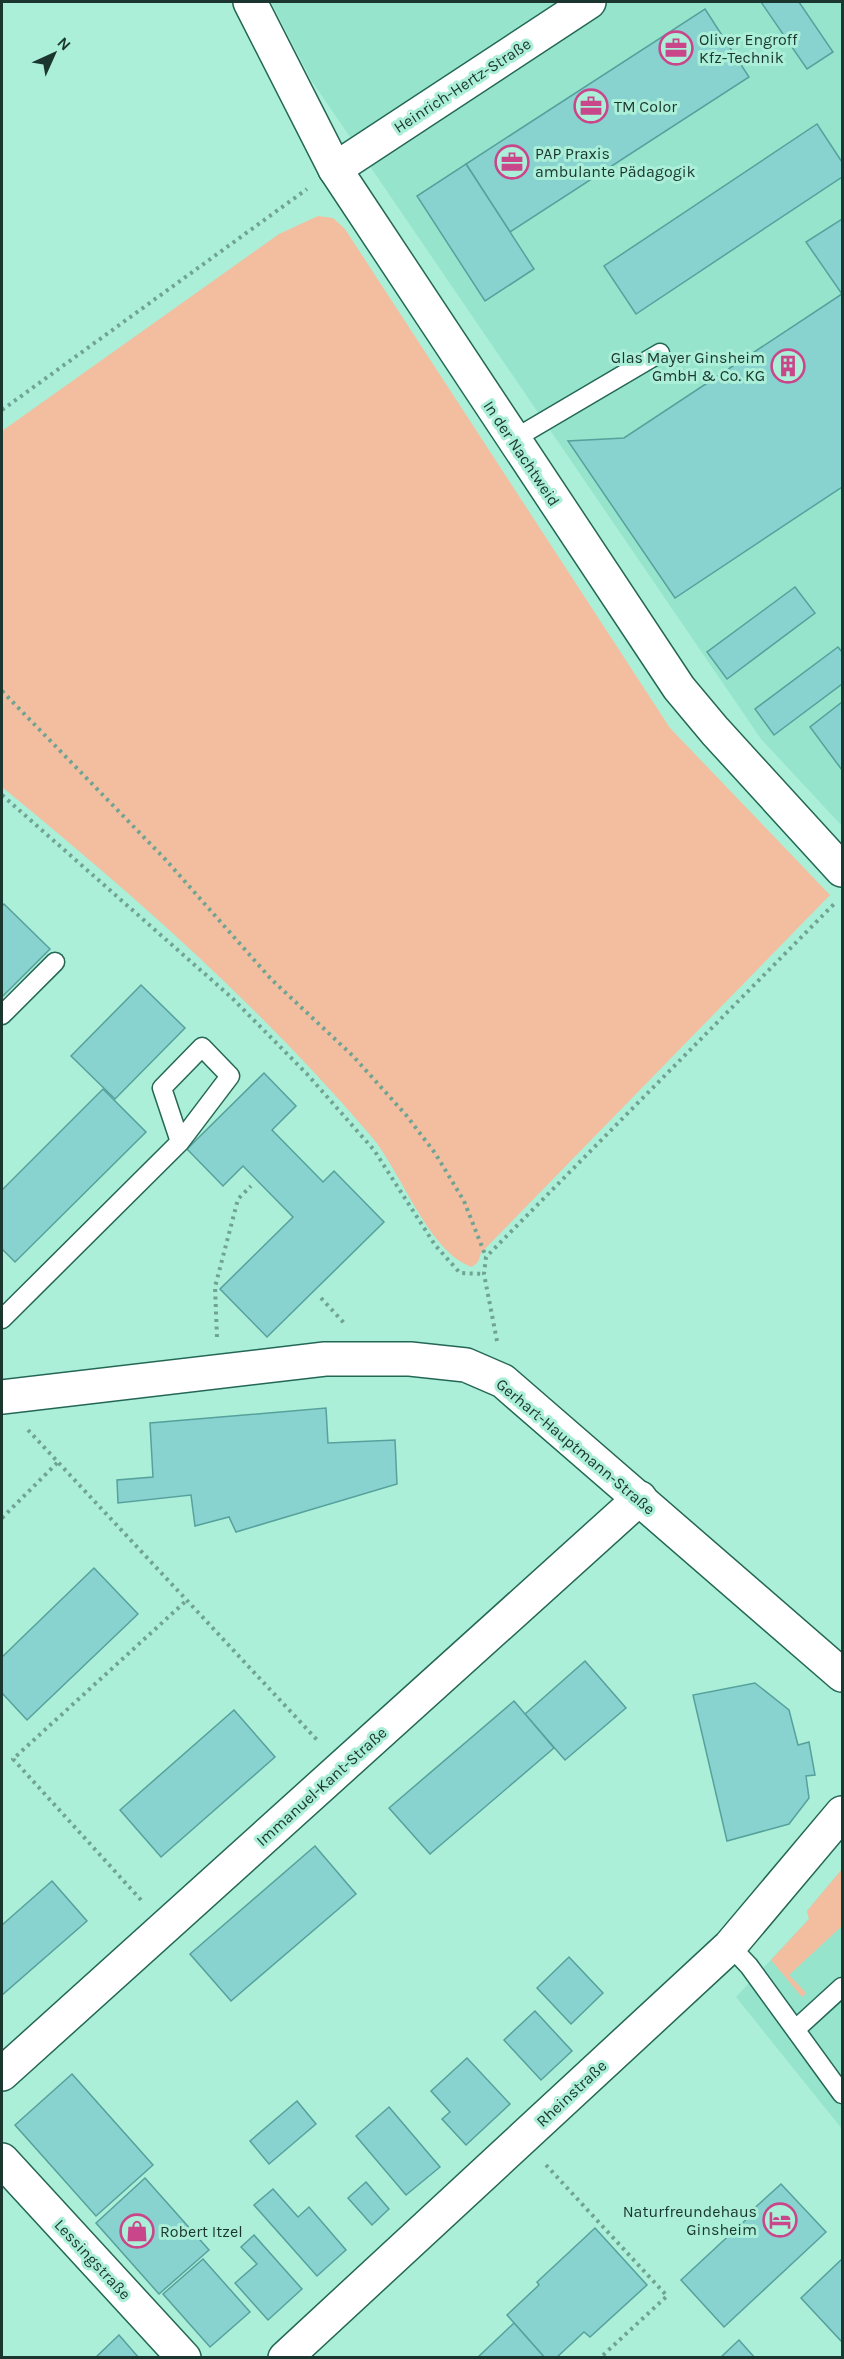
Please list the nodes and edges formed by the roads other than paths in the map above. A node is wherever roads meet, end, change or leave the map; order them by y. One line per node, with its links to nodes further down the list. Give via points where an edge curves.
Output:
1 (250, 2): 3 (street, In der Nachtweid)
2 (590, 2): 3 (street, Heinrich-Hertz-Straße)
3 (334, 169): 5 (street, In der Nachtweid)
4 (660, 353): 5 (lane)
5 (514, 439): 6 (street, In der Nachtweid, via 679,688)
6 (843, 870)
7 (54, 962): 8 (lane)
8 (2, 1015)
9 (180, 1142): 9 (lane, via 162,1088 202,1047 230,1076); 10 (lane)
10 (2, 1319)
11 (2, 1397): 12 (street, Gerhart-Hauptmann-Straße, via 325,1359 410,1359 466,1365 503,1381)
12 (640, 1498): 13 (street, Gerhart-Hauptmann-Straße); 18 (street, Immanuel-Kant-Straße)
13 (843, 1675)
14 (843, 1813): 15 (street, Rheinstraße)
15 (730, 1946): 17 (lane); 22 (street, Rheinstraße)
16 (843, 1987): 17 (lane)
17 (796, 2029): 19 (lane)
18 (2, 2074)
19 (843, 2094)
20 (2, 2160): 21 (street, Lessingstraße)
21 (184, 2358)
22 (285, 2358)

